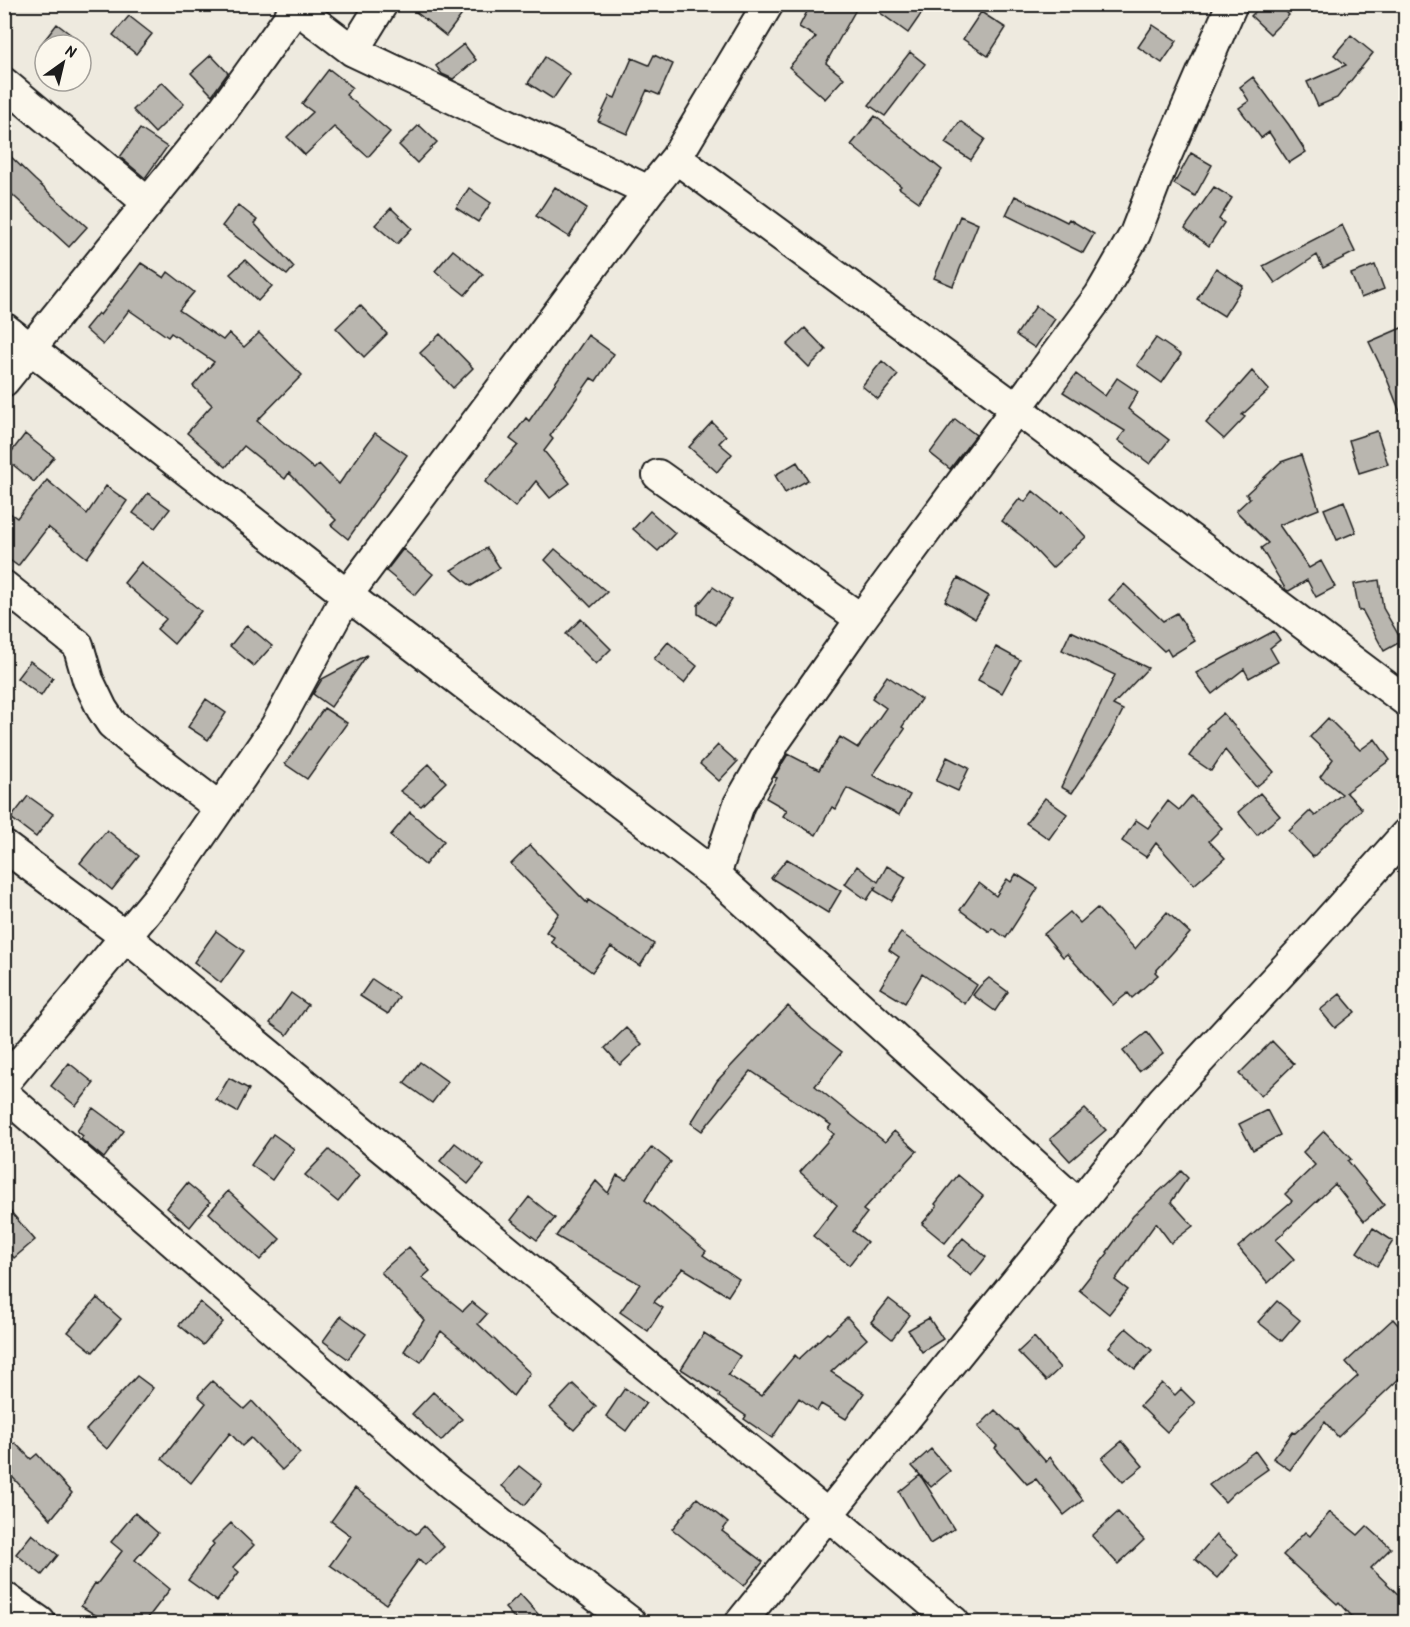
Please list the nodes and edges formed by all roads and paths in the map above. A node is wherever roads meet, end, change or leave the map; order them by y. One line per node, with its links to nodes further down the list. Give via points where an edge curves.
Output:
1 (382, 4): 5 (street)
2 (768, 4): 7 (street)
3 (1232, 4): 13 (street, via 1135,234 1100,295)
4 (294, 6): 5 (street); 9 (street, via 223,110)
5 (353, 51): 8 (street)
6 (4, 83): 9 (street)
7 (676, 158): 8 (street); 13 (street)
8 (649, 191): 16 (street)
9 (148, 203): 11 (street)
10 (4, 328): 11 (street)
11 (31, 349): 12 (street); 16 (street)
12 (4, 381)
13 (1017, 409): 17 (street); 18 (street)
14 (658, 475): 17 (street)
15 (4, 586): 19 (street, via 78,645 88,680 112,724)
16 (347, 595): 19 (street, via 276,726); 22 (street)
17 (861, 619): 22 (street, via 776,740 739,804)
18 (1406, 701)
19 (220, 808): 23 (street)
20 (1406, 834): 26 (street, via 1163,1100)
21 (4, 846): 23 (street)
22 (715, 874): 26 (street)
23 (126, 937): 24 (street); 27 (street)
24 (4, 1083)
25 (4, 1094): 30 (street, via 450,1484)
26 (1079, 1205): 27 (street)
27 (828, 1515): 31 (street); 32 (street)
28 (4, 1597): 29 (street)
29 (40, 1623)
30 (630, 1623)
31 (741, 1623)
32 (954, 1623)

